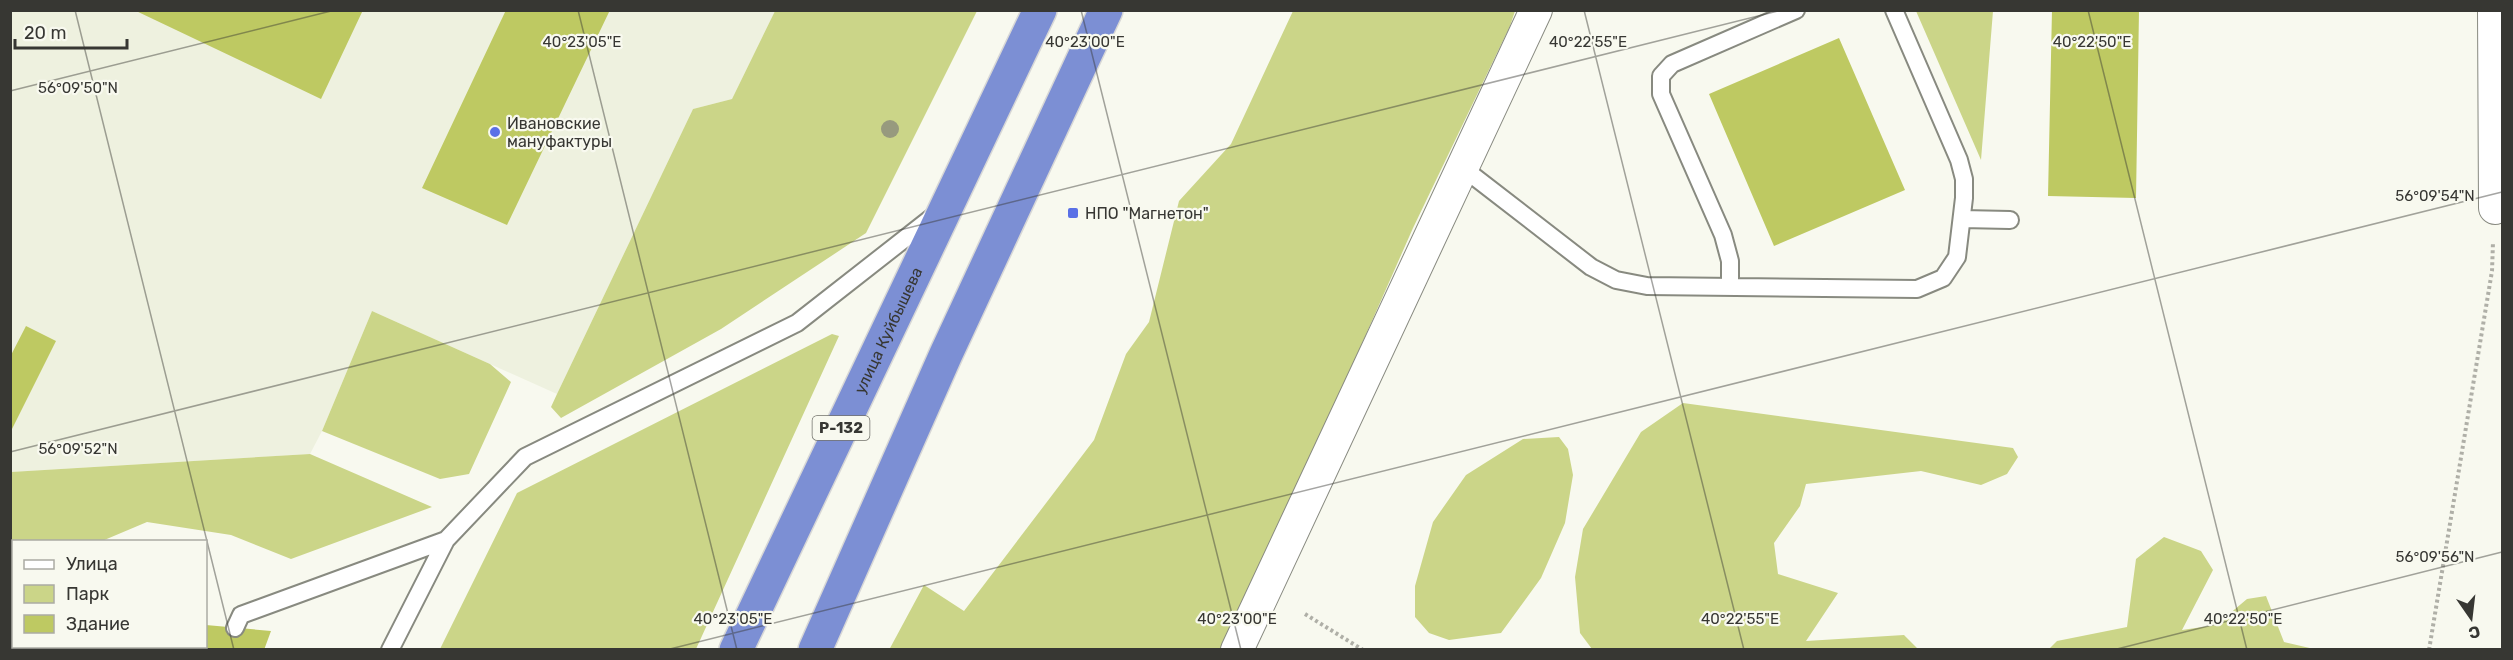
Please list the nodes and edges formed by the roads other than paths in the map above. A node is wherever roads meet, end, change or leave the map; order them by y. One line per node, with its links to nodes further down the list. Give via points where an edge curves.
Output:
1 (1040, 10): 9 (highway, улица Куйбышева / Р-132)
2 (1106, 10): 18 (highway, via 946,354)
3 (1536, 10): 7 (street)
4 (1796, 10): 13 (lane, via 1672,64 1661,76 1661,94 1723,236 1730,261)
5 (1894, 10): 11 (lane, via 1959,160 1964,178)
6 (2494, 10): 8 (street)
7 (1463, 168): 13 (lane, via 1591,267 1616,280 1647,286); 19 (street)
8 (2499, 173): 10 (street)
9 (946, 207): 14 (lane, via 797,323 525,457); 17 (highway, улица Куйбышева / Р-132)
10 (2495, 208)
11 (1962, 219): 12 (lane); 13 (lane, via 1957,257 1943,278 1917,289)
12 (2010, 220)
13 (1730, 287)
14 (446, 540): 15 (lane, via 241,615); 16 (lane)
15 (235, 628)
16 (390, 650)
17 (736, 650)
18 (815, 650)
19 (1237, 650)

